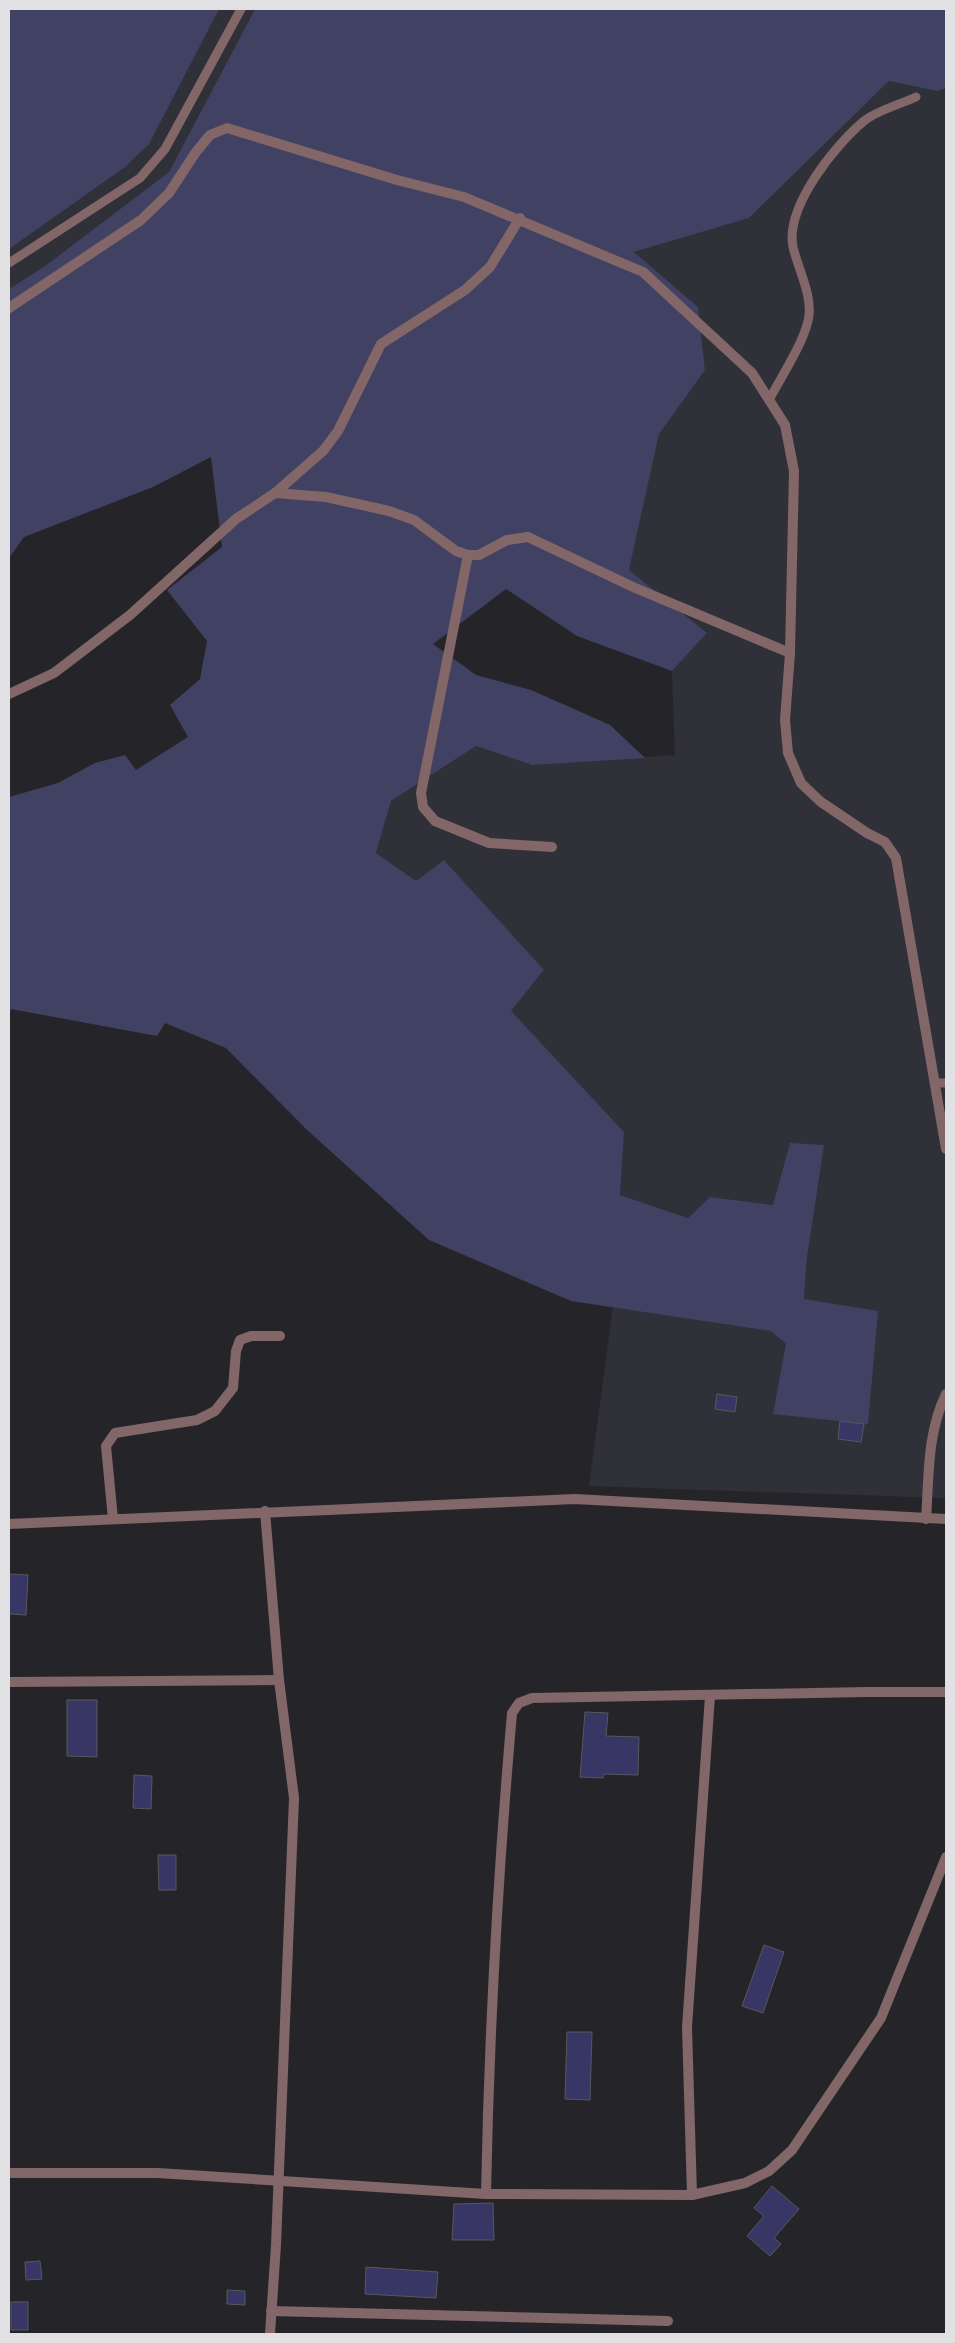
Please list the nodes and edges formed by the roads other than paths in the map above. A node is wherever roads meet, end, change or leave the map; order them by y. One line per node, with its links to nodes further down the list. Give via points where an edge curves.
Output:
1 (241, 9): 4 (lane, via 165,150 140,178)
2 (916, 97): 6 (lane, via 866,120 841,144 806,188 794,226 793,244 808,303 809,320)
3 (520, 218): 5 (street, via 464,196 397,180 227,128 210,135 169,193 141,220); 6 (street, via 643,272 752,373); 7 (street, via 490,267 465,290 381,344 338,431 323,451)
4 (9, 263)
5 (9, 308)
6 (769, 400): 9 (street, via 785,425 794,471)
7 (275, 493): 8 (street, via 326,497 390,511 414,520); 10 (street, via 236,519 130,615 54,673)
8 (468, 555): 9 (street, via 479,555 507,540 528,537 633,587); 11 (street, via 420,792 423,807 435,821 489,843)
9 (790, 653): 12 (street, via 786,742 801,784 821,802 885,842 896,858)
10 (9, 694)
11 (552, 847)
12 (935, 1083): 13 (lane); 14 (street)
13 (946, 1083)
14 (946, 1149)
15 (280, 1336): 18 (street, via 250,1336 240,1340 233,1388 215,1411 197,1420 115,1433 106,1446)
16 (946, 1394): 19 (street, via 934,1423)
17 (265, 1511): 18 (street); 19 (street, via 575,1499); 22 (street)
18 (113, 1519): 21 (street)
19 (926, 1519): 20 (street)
20 (946, 1519)
21 (9, 1524)
22 (278, 1680): 23 (street); 28 (street, via 294,1798)
23 (9, 1682)
24 (946, 1692): 25 (street)
25 (710, 1696): 29 (street, via 532,1698 520,1703 512,1713 499,1857); 30 (street, via 687,2027)
26 (946, 1857): 30 (street, via 881,2018 792,2150 769,2171 745,2182)
27 (9, 2173): 28 (street, via 158,2173)
28 (278, 2180): 29 (street); 31 (street)
29 (486, 2194): 30 (street)
30 (692, 2195)
31 (271, 2311): 32 (street); 33 (street)
32 (668, 2321)
33 (270, 2334)

